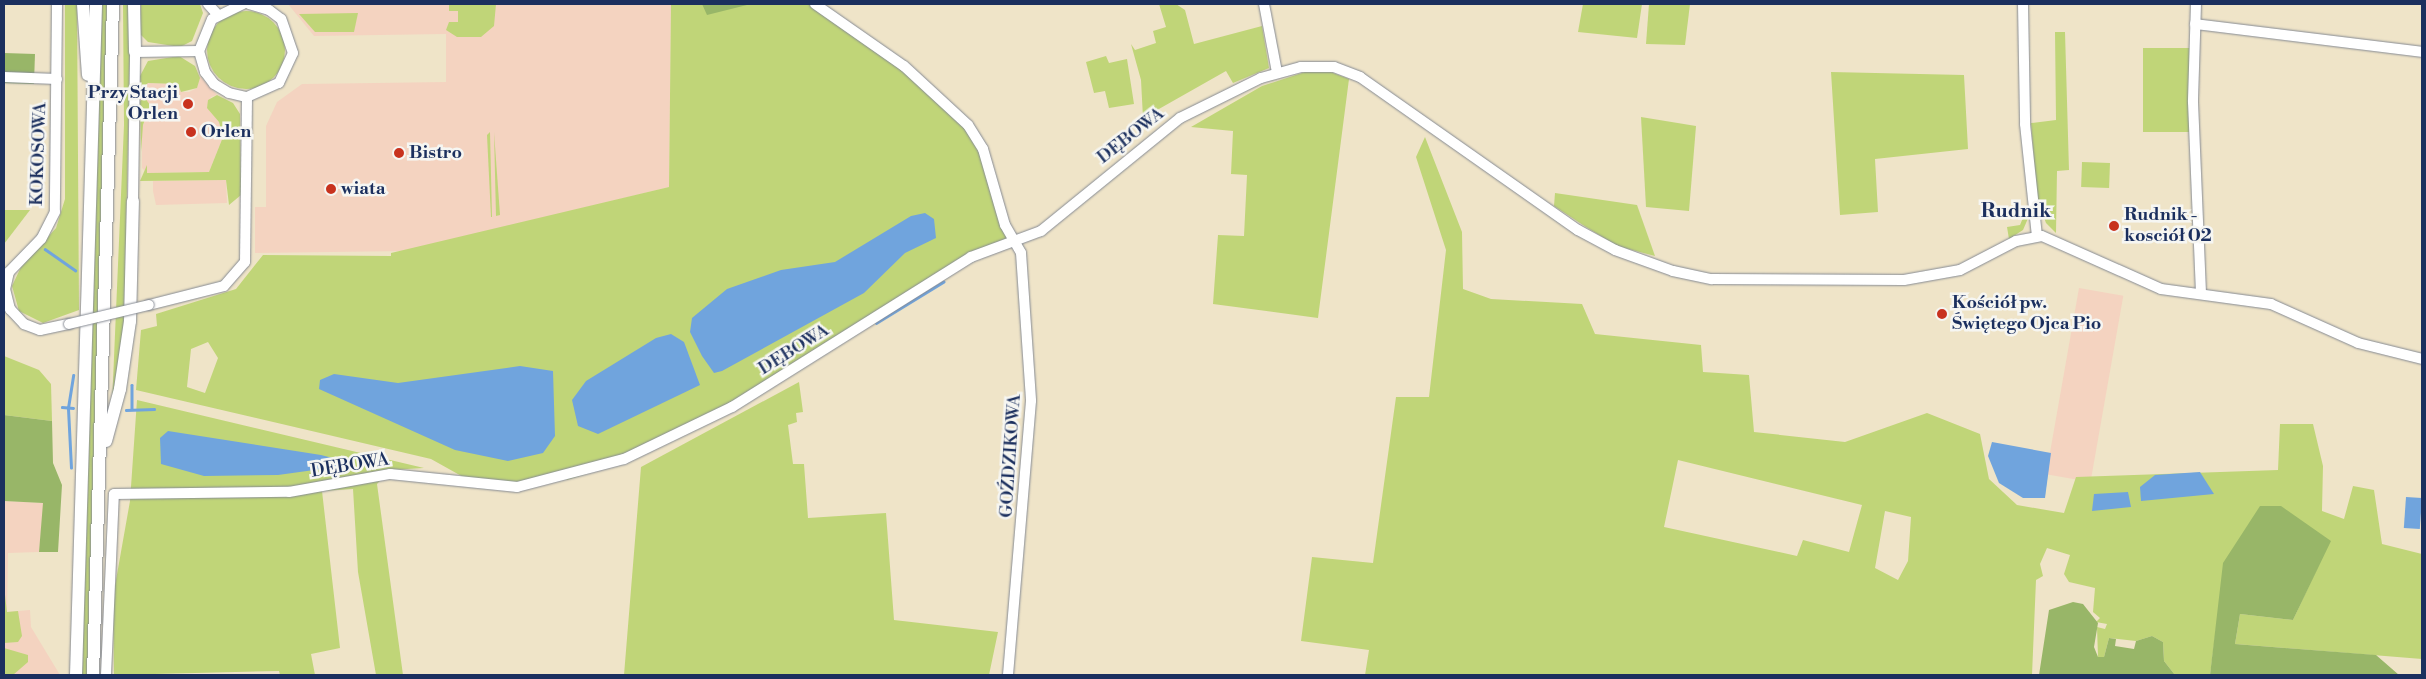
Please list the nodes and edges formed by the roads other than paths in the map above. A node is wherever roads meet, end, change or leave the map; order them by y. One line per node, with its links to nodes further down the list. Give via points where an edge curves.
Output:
1 (57, 4): 20 (street, KOKOSOWA)
2 (83, 4): 22 (main road)
3 (96, 4): 22 (main road)
4 (113, 4): 28 (main road)
5 (134, 4): 16 (main road)
6 (208, 4): 13 (street)
7 (242, 4): 13 (street)
8 (249, 4): 21 (street, via 281,20 293,53 279,82)
9 (815, 4): 25 (street, GOŹDZIKOWA, via 904,66 968,125 983,149)
10 (1264, 4): 18 (street)
11 (2023, 4): 24 (street, via 2026,134)
12 (2196, 4): 14 (street)
13 (217, 14): 15 (street, via 203,33)
14 (2195, 24): 17 (street); 26 (street)
15 (199, 51): 16 (street); 21 (street, via 202,65 214,84 229,93)
16 (135, 52): 23 (street)
17 (2422, 52)
18 (1277, 72): 24 (street, DĘBOWA, via 1308,66 1341,69 1378,88 1587,236 1658,267 1699,277 1911,279 1960,270 2016,241); 25 (street, DĘBOWA, via 1180,118 1050,225)
19 (4, 77): 20 (street)
20 (58, 79): 21 (street, KOKOSOWA, bridge, via 55,212 41,239 9,272 5,289 10,309 24,324 40,330 224,286 245,262)
21 (247, 97)
22 (93, 114): 29 (main road)
23 (133, 201): 28 (main road, via 130,321 120,388)
24 (2037, 236): 26 (street, via 2146,283)
25 (1014, 241): 31 (street, DĘBOWA, via 971,256 713,418 624,458 548,482 487,487 390,474 289,492 114,494); 32 (street, GOŹDZIKOWA, via 1024,268 1031,401)
26 (2201, 294): 27 (street, via 2271,304 2350,341)
27 (2422, 359)
28 (101, 458): 30 (main road)
29 (76, 675)
30 (93, 675)
31 (106, 675)
32 (1008, 675)

